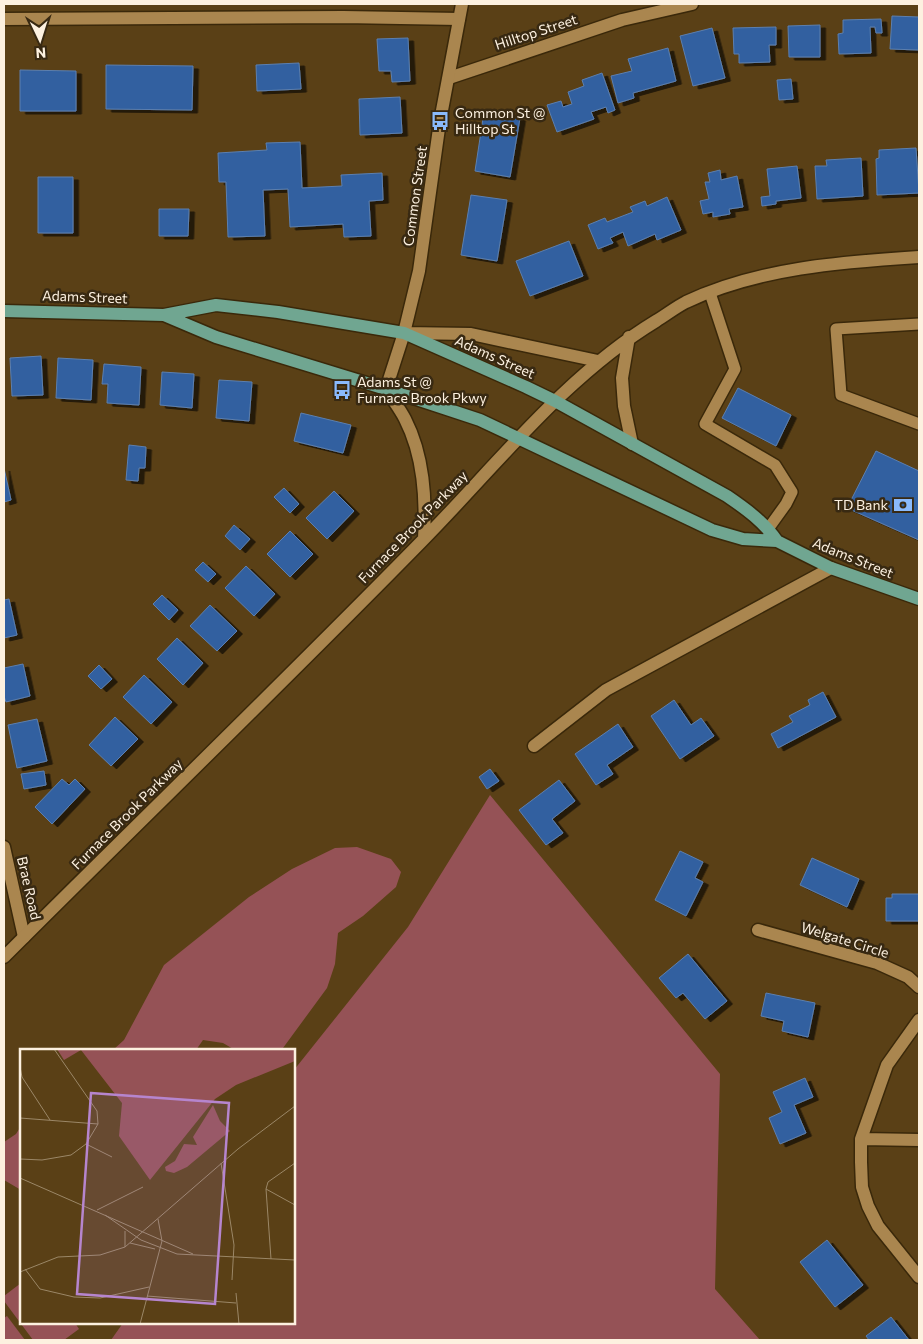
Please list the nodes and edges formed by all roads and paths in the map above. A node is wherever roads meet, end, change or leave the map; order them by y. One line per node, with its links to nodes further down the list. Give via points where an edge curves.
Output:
1 (462, 4): 4 (street, Common Street)
2 (692, 4): 5 (street, Hilltop Street, via 622,20)
3 (4, 19): 4 (street)
4 (459, 19): 5 (street, Common Street)
5 (449, 78): 11 (street, Common Street, via 419,271)
6 (919, 257): 7 (street, Furnace Brook Parkway, via 792,270)
7 (710, 293): 12 (street, Furnace Brook Parkway, via 686,302); 19 (lane, via 735,369 705,424 775,465 792,492)
8 (4, 311): 9 (main road, Adams Street)
9 (164, 315): 11 (main road, Adams Street, via 216,305); 14 (main road, Adams Street, via 216,337)
10 (919, 324): 16 (lane, via 836,329 841,395)
11 (404, 333): 13 (street, via 471,334); 14 (street, Common Street); 15 (main road, Adams Street)
12 (629, 337): 13 (street, Furnace Brook Parkway); 18 (street, via 622,378)
13 (598, 361): 15 (street, Furnace Brook Parkway)
14 (386, 389): 17 (main road, Adams Street, via 480,420); 20 (street, via 405,419 417,452 426,511)
15 (555, 401): 17 (street, Furnace Brook Parkway); 18 (main road, Adams Street)
16 (919, 424)
17 (518, 439): 20 (street, Furnace Brook Parkway); 21 (main road, Adams Street, via 712,530 743,539)
18 (632, 444): 19 (main road, Adams Street, via 727,496)
19 (768, 529): 21 (main road, Adams Street)
20 (424, 539): 27 (street, Furnace Brook Parkway)
21 (776, 541): 22 (main road, Adams Street)
22 (831, 568): 23 (main road, Adams Street); 24 (street, via 606,690)
23 (919, 599)
24 (534, 746)
25 (4, 847): 27 (street, Brae Road)
26 (758, 930): 29 (street, Welgate Circle, via 877,963 908,977)
27 (24, 937): 28 (street, Furnace Brook Parkway)
28 (4, 957)
29 (919, 987)
30 (919, 1020): 31 (street, via 887,1065)
31 (862, 1139): 32 (street); 33 (street, via 862,1187 868,1206 878,1226)
32 (919, 1140)
33 (919, 1277)

